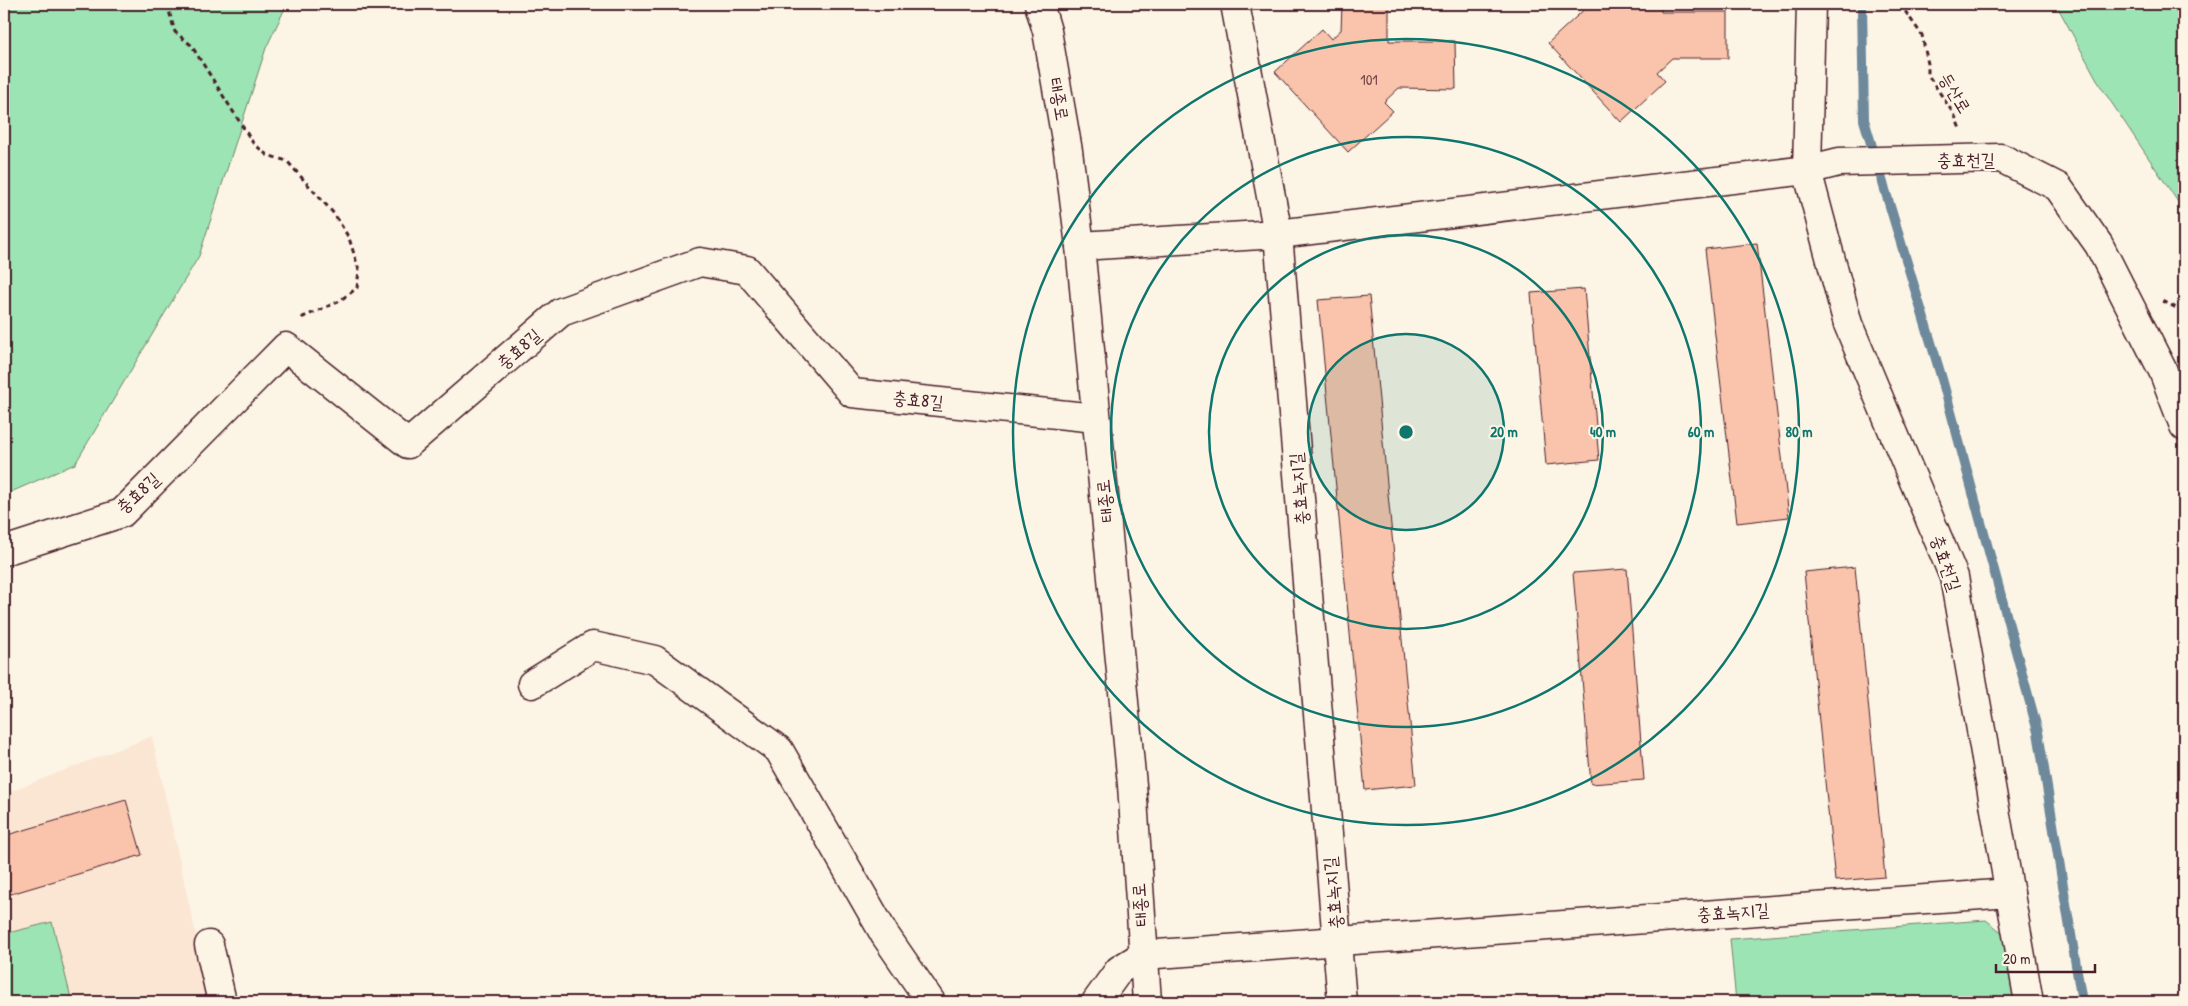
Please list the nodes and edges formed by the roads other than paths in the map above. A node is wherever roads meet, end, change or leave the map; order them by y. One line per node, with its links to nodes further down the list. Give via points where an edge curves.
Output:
1 (1039, 4): 6 (street, 태종로, via 1047,31 1068,151)
2 (1235, 4): 5 (street, 충효녹지길)
3 (1811, 4): 4 (street, 충효천길)
4 (1807, 170): 5 (street); 8 (street, 충효천길, via 1839,162 2001,158 2058,186 2099,244 2163,371); 11 (street, 충효천길, via 1848,324 1954,577)
5 (1278, 234): 6 (street); 12 (street, 충효녹지길)
6 (1080, 246): 7 (street, 태종로)
7 (1096, 418): 9 (street, 충효8길, via 852,394 747,270 700,262 561,312 408,444 286,347 122,513); 14 (street, 태종로, via 1132,786)
8 (2184, 426)
9 (4, 551)
10 (532, 684): 16 (street, via 593,646 654,660 779,750 885,935)
11 (2010, 893): 12 (street, 충효녹지길); 20 (street, 충효천길)
12 (1337, 943): 14 (street); 19 (street, 충효녹지길)
13 (209, 945): 15 (street)
14 (1143, 955): 17 (street, via 1119,970); 18 (street, 태종로)
15 (222, 1002)
16 (931, 1002)
17 (1096, 1002)
18 (1146, 1002)
19 (1342, 1002)
20 (2029, 1002)

